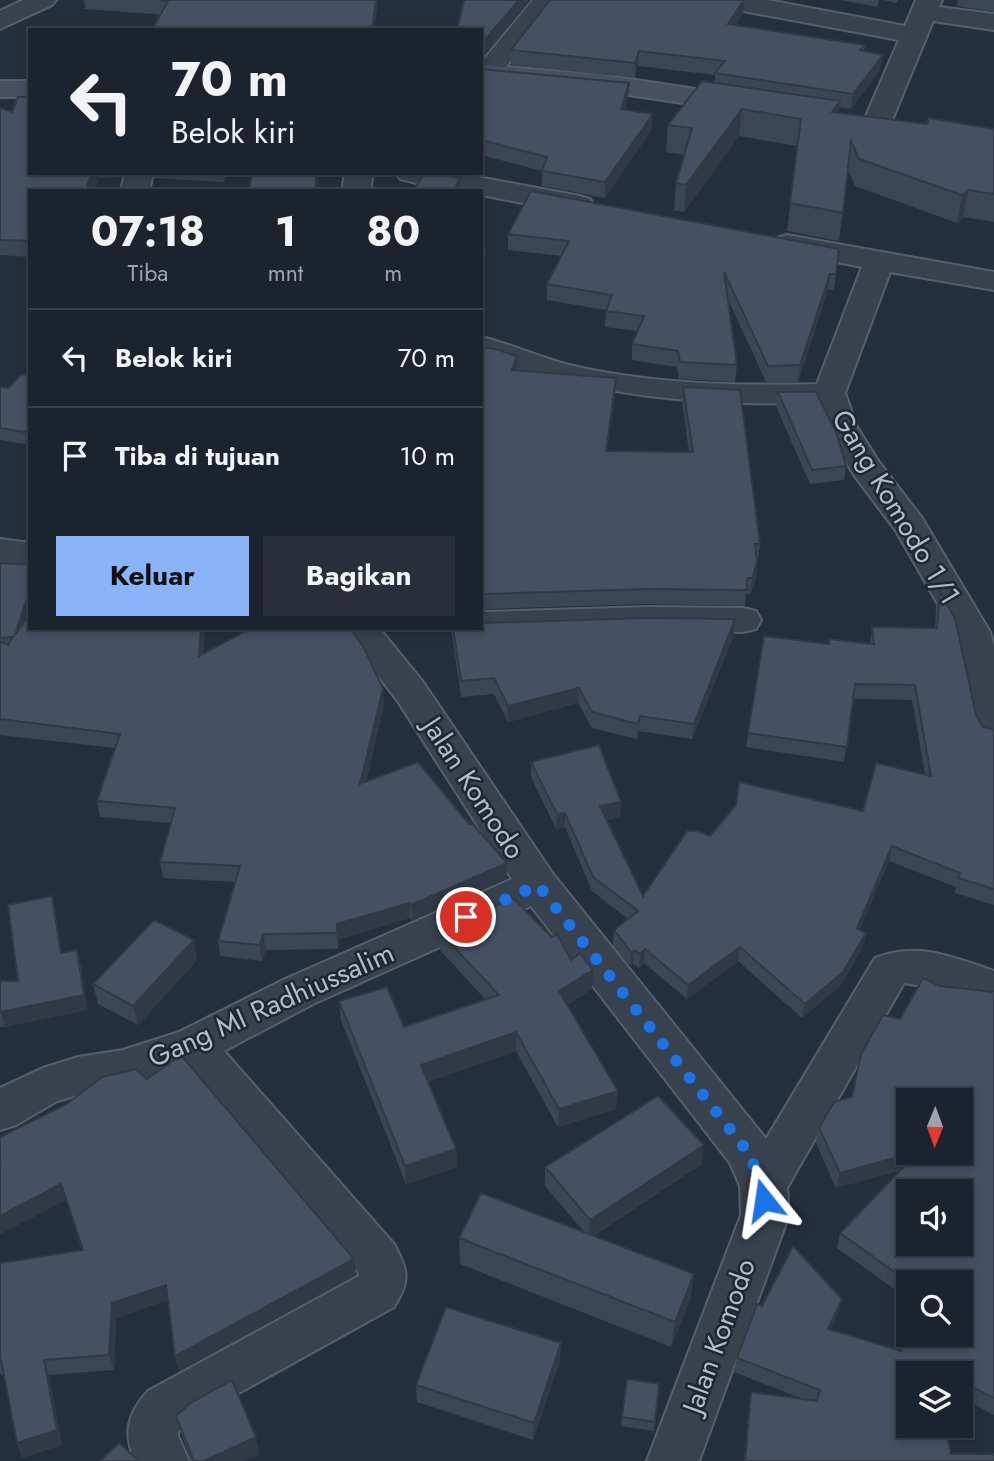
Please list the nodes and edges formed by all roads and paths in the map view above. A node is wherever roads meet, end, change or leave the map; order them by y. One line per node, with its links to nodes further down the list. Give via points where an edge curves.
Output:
1 (43, 0): 5 (street)
2 (546, 0): 7 (street)
3 (727, 0): 4 (street)
4 (923, 16): 6 (street); 11 (street, via 889,127)
5 (0, 21)
6 (994, 22)
7 (484, 73): 10 (street, via 602,83)
8 (0, 89): 9 (street)
9 (28, 89)
10 (770, 108)
11 (849, 120)
12 (421, 175): 13 (street)
13 (611, 211)
14 (758, 238): 15 (street)
15 (879, 261): 16 (street); 18 (street, Gang Komodo 1/1)
16 (994, 281)
17 (483, 347): 18 (street, via 565,374 633,387 752,395)
18 (829, 393): 24 (street, Gang Komodo 1/1, via 841,427 910,526 972,632)
19 (0, 551): 20 (street)
20 (28, 555)
21 (743, 620): 22 (street)
22 (483, 624)
23 (361, 630): 25 (street, Jalan Komodo, via 411,691)
24 (994, 729)
25 (538, 885): 27 (street, Gang MI Radhiussalim, via 298,992); 29 (street, Jalan Komodo, via 748,1152)
26 (994, 989): 29 (street, via 915,966 890,970)
27 (193, 1046): 28 (street, Gang MI Radhiussalim, via 123,1069 43,1087); 30 (street, via 377,1259 384,1273 377,1291 159,1413 151,1430 152,1443)
28 (0, 1111)
29 (763, 1186): 31 (street, Jalan Komodo, via 765,1215)
30 (163, 1461)
31 (673, 1461)

